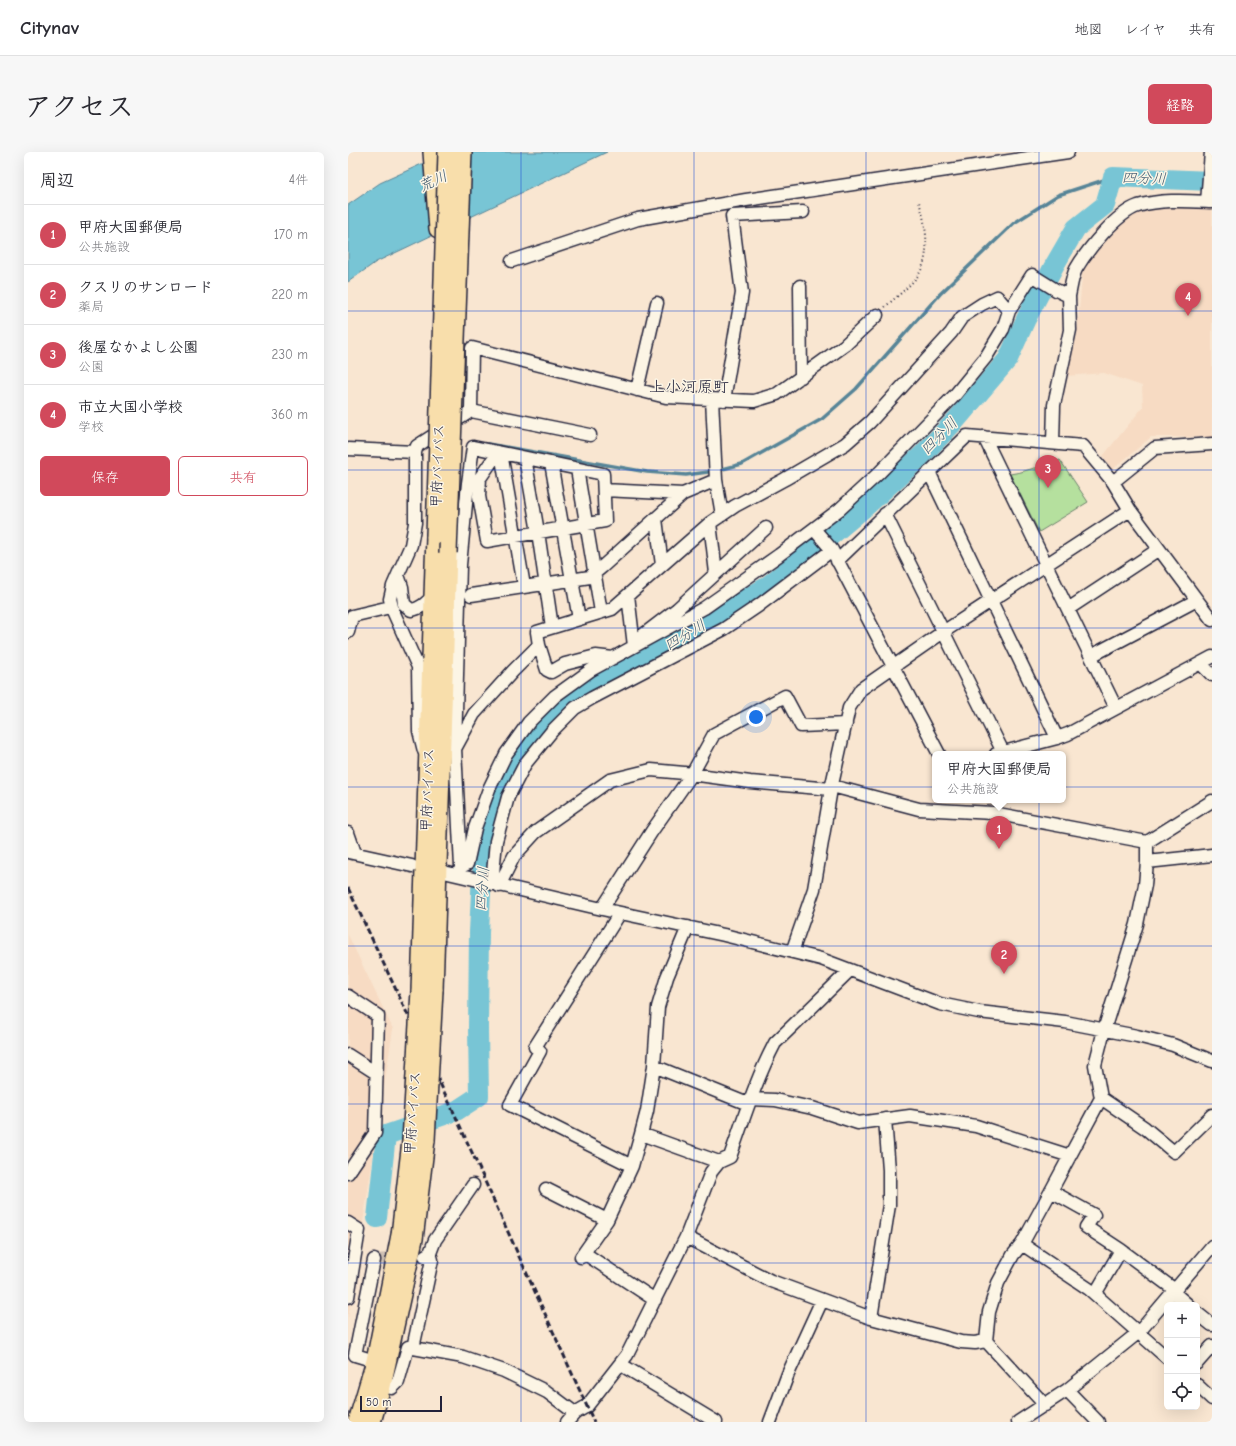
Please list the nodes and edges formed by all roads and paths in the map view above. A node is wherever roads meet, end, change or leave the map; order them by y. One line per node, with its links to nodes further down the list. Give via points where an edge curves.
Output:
1 (432, 152): 13 (highway, bridge)
2 (448, 152): 13 (highway, 甲府バイパス, bridge)
3 (463, 152): 103 (highway, 甲府バイパス, bridge, via 448,553)
4 (1068, 152): 10 (street, via 746,200 638,219)
5 (1206, 152): 6 (street)
6 (1211, 152): 8 (street)
7 (919, 202): 16 (path, via 924,216 926,257 917,276)
8 (1209, 202): 12 (street, via 1184,200 1138,206 1115,221 1089,250 1076,270)
9 (803, 212): 20 (street, via 732,216 742,293)
10 (512, 261)
11 (800, 286): 17 (street)
12 (1069, 296): 15 (street, via 1032,275); 24 (street, via 1070,330 1054,405)
13 (443, 299): 60 (highway, 甲府バイパス, bridge)
14 (657, 303): 18 (street)
15 (1009, 311): 39 (street, via 997,297 962,316 951,333 870,422 845,444); 45 (street, via 1003,329 986,357 954,396)
16 (877, 315): 17 (street, via 845,345)
17 (801, 377): 20 (street, via 777,394 760,400)
18 (637, 390): 19 (street, via 666,397); 21 (street, via 472,348)
19 (712, 399): 20 (street); 33 (street)
20 (724, 400)
21 (471, 412): 22 (street); 27 (street, via 417,446)
22 (590, 435)
23 (984, 437): 24 (street); 32 (street, via 967,436); 50 (street)
24 (1053, 443): 34 (street, via 1083,446)
25 (1212, 444): 34 (street, via 1155,448)
26 (348, 449): 27 (street)
27 (415, 452): 54 (street, via 415,523 411,546)
28 (499, 453): 29 (street); 47 (street); 47 (street, via 480,478 479,496 487,542); 82 (street, via 473,447 460,565)
29 (525, 458): 30 (street); 46 (street)
30 (551, 463): 31 (street); 43 (street)
31 (577, 469): 35 (street, via 603,474); 41 (street)
32 (929, 472): 38 (street); 61 (street)
33 (716, 479): 36 (street); 39 (street)
34 (1113, 482): 37 (street)
35 (604, 490): 36 (street); 41 (street, via 605,521)
36 (683, 494): 40 (street)
37 (1130, 510): 48 (street); 50 (street)
38 (885, 514): 49 (street); 70 (street)
39 (722, 515): 42 (street)
40 (656, 519): 51 (street); 52 (street)
41 (587, 523): 43 (street); 52 (street)
42 (710, 523): 51 (street); 53 (street)
43 (562, 528): 46 (street); 55 (street)
44 (766, 528): 53 (street)
45 (816, 531): 49 (street); 71 (street, via 704,608)
46 (538, 532): 47 (street); 56 (street)
47 (516, 536): 57 (street)
48 (1159, 549): 62 (street); 64 (street)
49 (833, 552): 77 (street); 97 (street, via 724,630 592,698 575,708 552,730 525,764 508,797 496,841)
50 (1046, 564): 61 (street); 64 (street)
51 (662, 565): 59 (street)
52 (594, 573): 55 (street, via 590,577); 65 (street)
53 (716, 573): 71 (street)
54 (398, 574): 60 (street, via 404,604 411,610 417,610); 86 (street, via 390,599 418,667 419,731)
55 (571, 579): 56 (street); 66 (street)
56 (546, 583): 57 (street); 68 (street)
57 (524, 586): 58 (street)
58 (470, 595)
59 (628, 595): 65 (street, via 612,609); 71 (street)
60 (432, 598): 86 (highway, 甲府バイパス)
61 (991, 600): 70 (street); 81 (street)
62 (1197, 600): 67 (street); 73 (street)
63 (386, 608): 69 (street, via 352,616)
64 (1068, 609): 73 (street)
65 (601, 612): 66 (street)
66 (579, 619): 68 (street)
67 (1212, 619)
68 (552, 627): 72 (street, via 537,632)
69 (348, 632)
70 (943, 632): 77 (street); 84 (street)
71 (634, 644): 75 (street)
72 (538, 645): 75 (street, via 547,670 551,672 565,664 596,656); 82 (street, via 474,714)
73 (1091, 656): 79 (street)
74 (1212, 657): 76 (street)
75 (613, 658): 96 (street, via 591,670 555,696 529,722 506,754 489,788 467,864)
76 (1201, 664): 78 (street); 79 (street)
77 (892, 667): 80 (street, via 861,689 849,708); 83 (street)
78 (1212, 675)
79 (1116, 708): 81 (street)
80 (846, 724): 87 (street, via 801,726 784,696 714,734); 88 (street)
81 (1057, 738): 85 (street)
82 (455, 748): 96 (street)
83 (936, 751)
84 (998, 751)
85 (1007, 751)
86 (428, 764): 103 (highway, 甲府バイパス)
87 (692, 774): 88 (street, via 750,782); 97 (street, via 652,770 610,780 536,832 514,856); 98 (street)
88 (832, 788): 91 (street, via 919,808 993,813); 101 (street, via 814,889)
89 (1212, 801): 91 (street)
90 (348, 833): 92 (street)
91 (1147, 842): 94 (street)
92 (352, 853): 95 (street)
93 (1212, 855): 94 (street)
94 (1148, 862): 105 (street, via 1137,924)
95 (412, 866)
96 (459, 873): 97 (street)
97 (495, 885): 98 (street)
98 (602, 909): 99 (street)
99 (620, 913): 100 (street); 118 (street, via 535,1048 540,1051 510,1105)
100 (688, 927): 101 (street); 108 (street, via 667,977 658,1007)
101 (792, 952): 102 (street, via 821,959)
102 (849, 971): 105 (street, via 940,1004); 111 (street, via 775,1043)
103 (427, 991): 115 (highway, 甲府バイパス, bridge)
104 (348, 996): 109 (street, via 378,1016)
105 (1104, 1030): 107 (street, via 1173,1045); 110 (street, via 1095,1065)
106 (348, 1055): 109 (street)
107 (1212, 1061)
108 (654, 1066): 111 (street); 114 (street)
109 (376, 1073): 119 (street, via 375,1133)
110 (1101, 1098): 112 (street, via 1146,1128 1174,1152); 116 (street)
111 (749, 1102): 113 (street, via 775,1100 812,1108 858,1123); 117 (street, via 730,1157)
112 (1212, 1115)
113 (885, 1119): 116 (street, via 910,1116 976,1126); 137 (street, via 889,1205)
114 (642, 1134): 117 (street); 118 (street)
115 (418, 1140): 145 (highway, 甲府バイパス); 147 (highway, 甲府バイパス, via 414,1239)
116 (1070, 1156): 122 (street)
117 (718, 1162): 125 (street, via 711,1172)
118 (632, 1166): 123 (street)
119 (348, 1173)
120 (473, 1185): 142 (street, via 435,1240 428,1255 432,1260)
121 (546, 1189): 123 (street)
122 (1051, 1191): 126 (street); 128 (street, via 1094,1215 1086,1227)
123 (607, 1220): 133 (street, via 582,1255)
124 (348, 1223): 132 (street, via 358,1230)
125 (686, 1237): 133 (street); 134 (street, via 771,1281)
126 (1022, 1244): 131 (street); 140 (street, via 998,1283)
127 (1212, 1246): 130 (street)
128 (1121, 1250): 130 (street); 131 (street)
129 (374, 1260): 145 (street, via 355,1356)
130 (1174, 1291): 135 (street); 139 (street)
131 (1095, 1294): 139 (street)
132 (348, 1297)
133 (655, 1300): 146 (street, via 628,1355)
134 (822, 1300): 137 (street); 156 (street, via 788,1374)
135 (1185, 1302)
136 (1200, 1315): 138 (street)
137 (871, 1318): 140 (street, via 961,1342)
138 (1212, 1325)
139 (1139, 1332): 143 (street); 149 (street)
140 (986, 1341): 151 (street)
141 (1212, 1346): 144 (street)
142 (413, 1348): 147 (street, via 408,1347 398,1382 392,1388); 152 (street, via 463,1357 504,1371 547,1392)
143 (1164, 1355)
144 (1200, 1360)
145 (375, 1361): 153 (highway, 甲府バイパス)
146 (620, 1364): 152 (street, via 587,1406); 155 (street)
147 (382, 1386): 154 (highway, 甲府バイパス)
148 (1200, 1388): 150 (street)
149 (1067, 1390): 151 (street); 158 (street)
150 (1212, 1399)
151 (1045, 1405): 157 (street)
152 (571, 1417)
153 (357, 1422)
154 (372, 1422)
155 (716, 1422)
156 (770, 1422)
157 (1018, 1422)
158 (1098, 1422)

